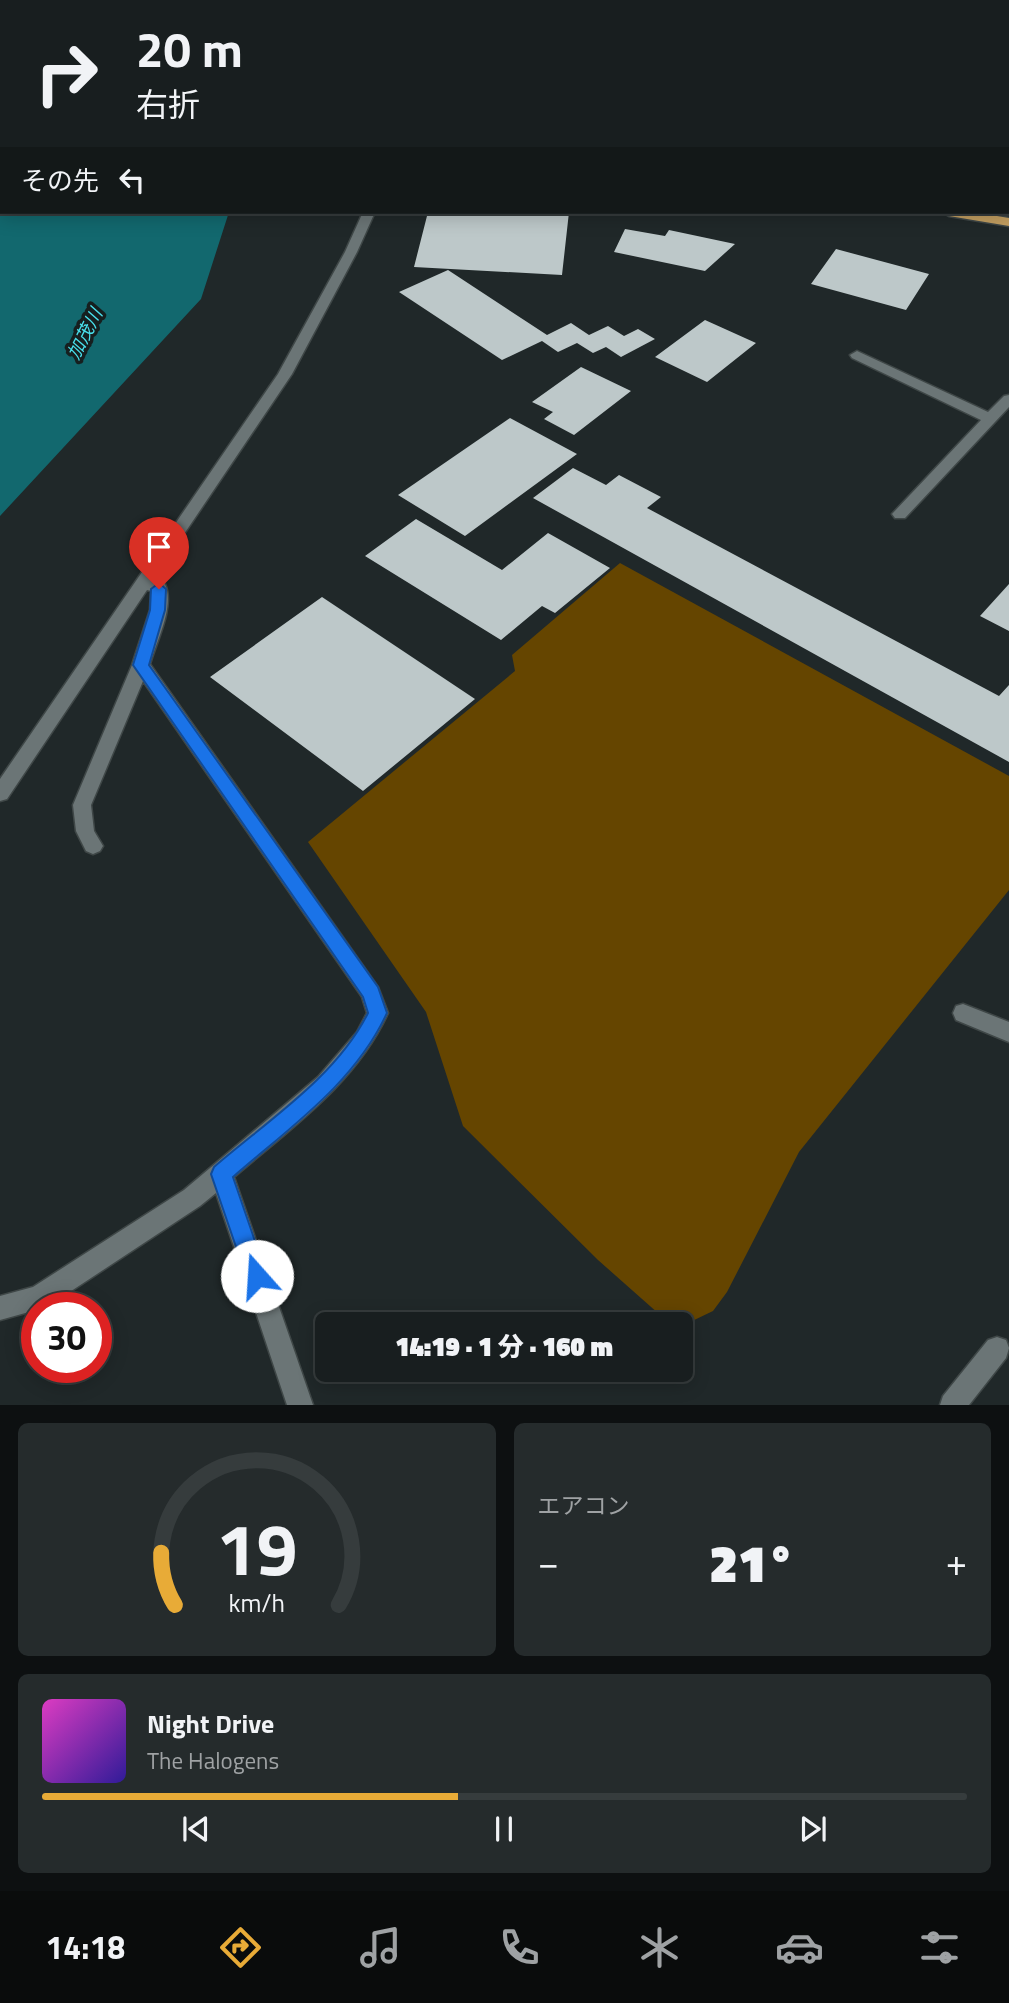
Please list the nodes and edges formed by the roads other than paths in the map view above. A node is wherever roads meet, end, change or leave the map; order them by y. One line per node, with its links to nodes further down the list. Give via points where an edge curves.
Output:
1 (368, 214): 7 (street, via 285,374)
2 (961, 214): 3 (highway)
3 (1009, 222)
4 (858, 355): 5 (street)
5 (1003, 409): 6 (street)
6 (900, 514)
7 (144, 583): 8 (street, via 159,589 158,610); 9 (street)
8 (141, 665): 10 (street, via 82,805 85,831); 13 (street, via 371,993 378,1013 365,1039 326,1084)
9 (0, 794)
10 (93, 846)
11 (963, 1013): 12 (street)
12 (1009, 1032)
13 (221, 1174): 14 (street, via 192,1199 38,1298); 16 (street)
14 (0, 1308)
15 (997, 1349): 17 (street)
16 (300, 1405)
17 (952, 1405)

